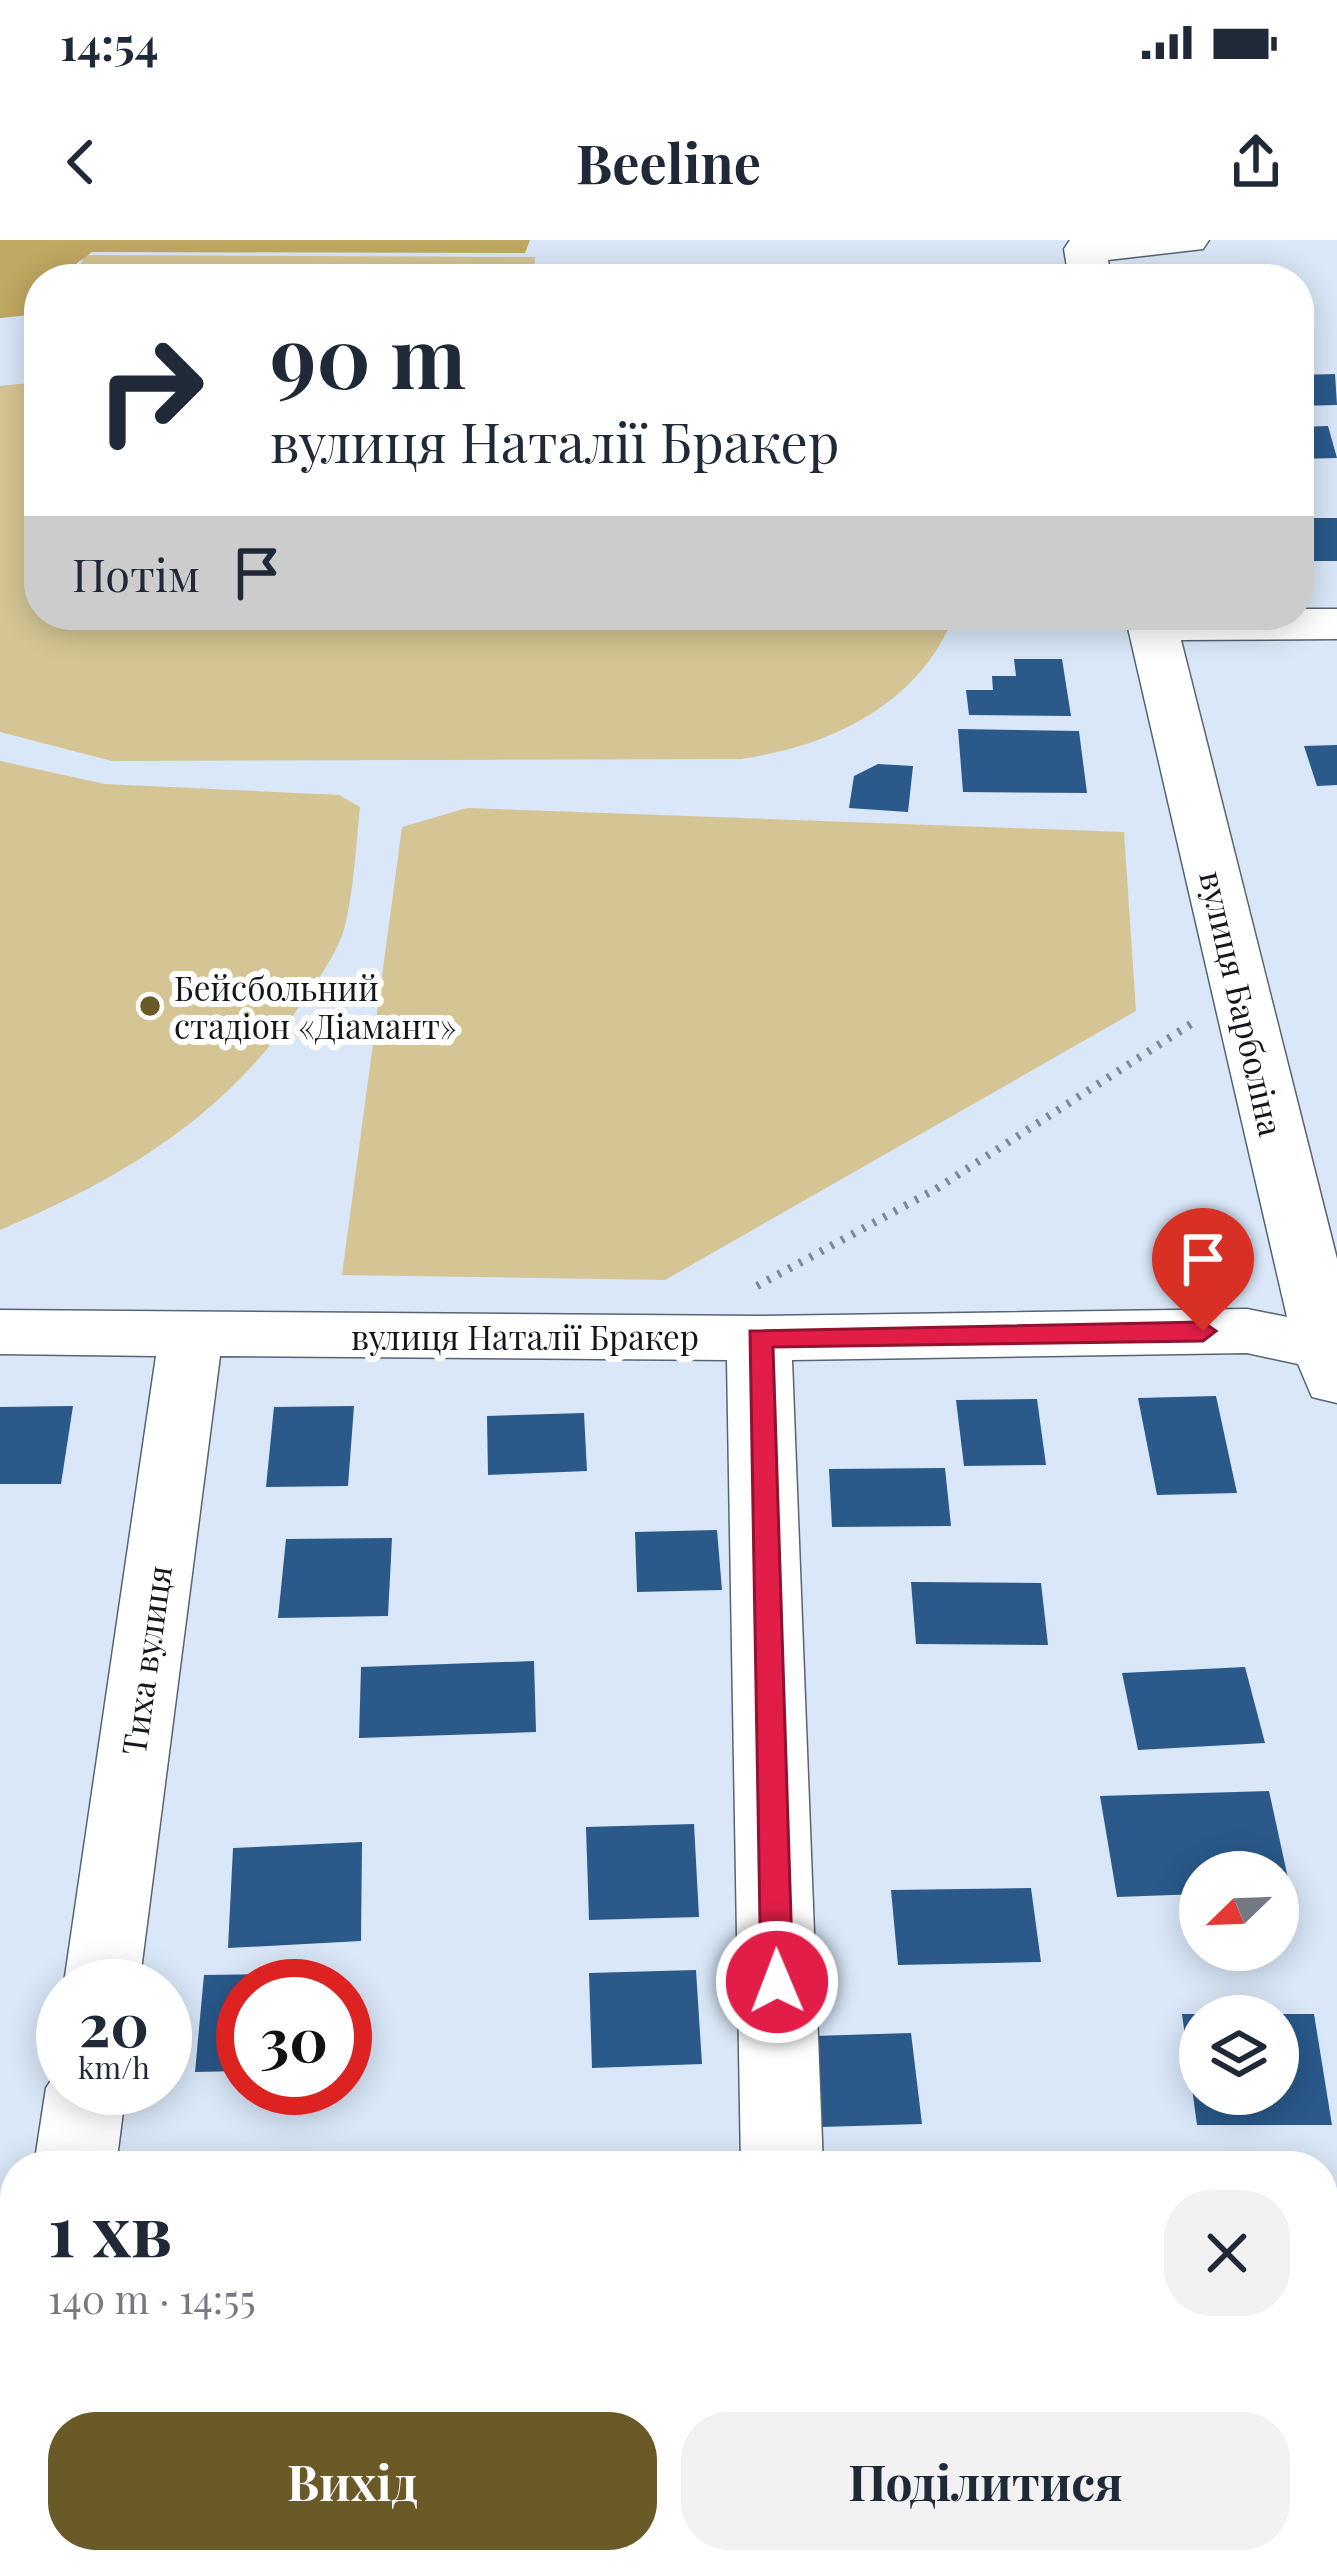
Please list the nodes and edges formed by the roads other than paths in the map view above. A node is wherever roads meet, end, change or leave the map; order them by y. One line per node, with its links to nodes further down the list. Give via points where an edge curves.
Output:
1 (1188, 240): 2 (street)
2 (1088, 264)
3 (1153, 630): 7 (street, вулиця Барболіна)
4 (0, 1332): 5 (street, вулиця Наталії Бракер)
5 (191, 1334): 6 (street, вулиця Наталії Бракер); 8 (street, Тиха вулиця)
6 (759, 1338): 7 (street, вулиця Наталії Бракер, via 1247,1331); 11 (street)
7 (1333, 1362)
8 (104, 1959)
9 (82, 2115): 10 (street)
10 (77, 2151)
11 (782, 2151)

